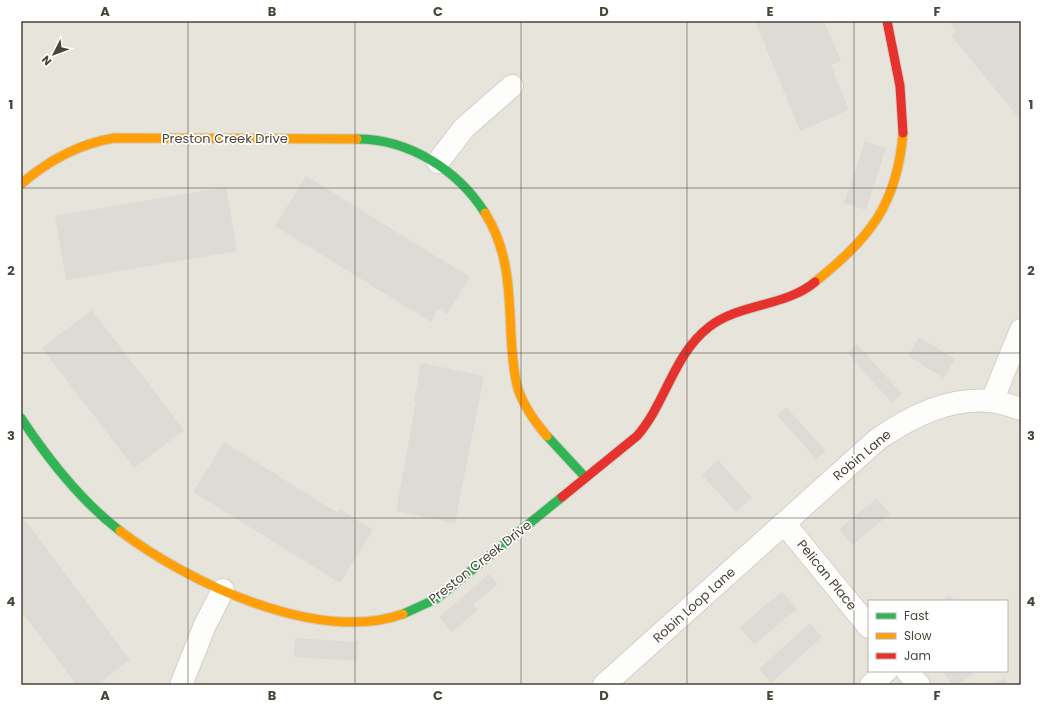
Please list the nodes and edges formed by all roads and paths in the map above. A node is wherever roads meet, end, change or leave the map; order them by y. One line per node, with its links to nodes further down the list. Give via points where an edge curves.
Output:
1 (887, 21): 9 (street, Preston Creek Drive, via 901,91 904,138 896,178 878,220 850,253 807,289 799,294 739,310 711,325 680,362 649,424)
2 (512, 86): 3 (street, via 464,128)
3 (438, 162): 4 (street, Preston Creek Drive, via 401,145 373,139 114,138 65,152 49,161); 9 (street, Preston Creek Drive, via 477,201 486,213 500,244 508,273 515,370 518,388 524,401 543,430)
4 (21, 184)
5 (1021, 330): 6 (street)
6 (992, 401): 7 (street, Robin Lane); 10 (street, Robin Lane, via 956,401 902,423 878,439)
7 (1021, 409)
8 (21, 418): 11 (street, Preston Creek Drive, via 35,440 72,484 114,526 152,553)
9 (585, 477): 11 (street, Preston Creek Drive, via 436,599 403,615 364,622 309,617 275,609)
10 (784, 523): 12 (street, Pelican Place); 16 (street, Robin Loop Lane)
11 (223, 590): 15 (street, via 205,625)
12 (868, 625)
13 (885, 672): 17 (street)
14 (908, 672): 18 (street)
15 (181, 685)
16 (604, 685)
17 (871, 685)
18 (919, 685)

